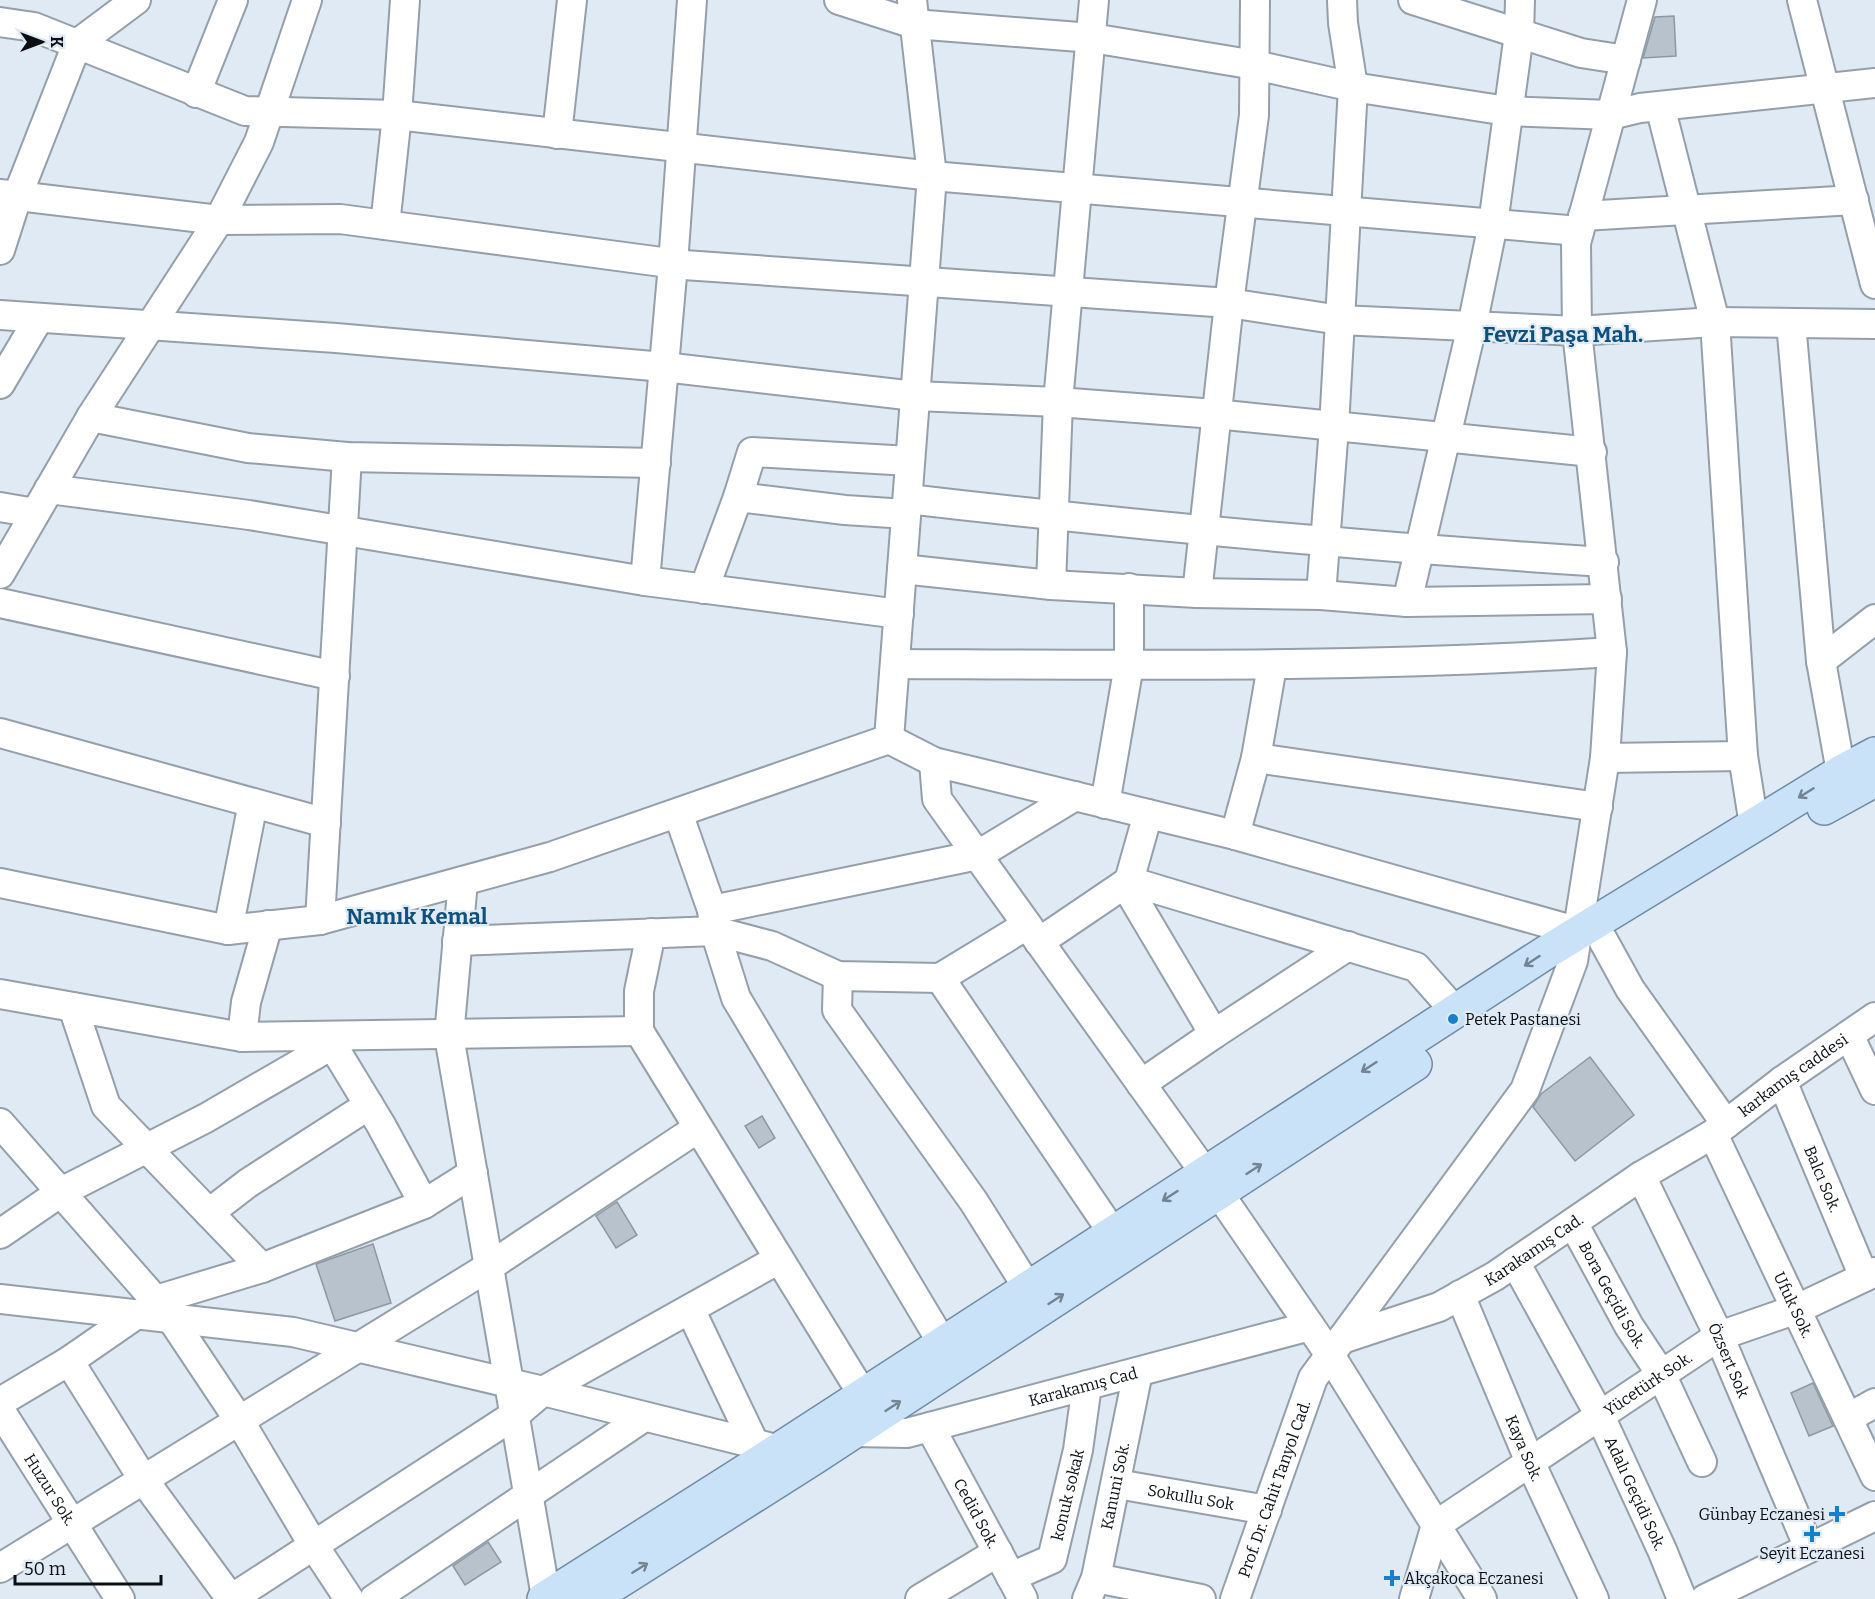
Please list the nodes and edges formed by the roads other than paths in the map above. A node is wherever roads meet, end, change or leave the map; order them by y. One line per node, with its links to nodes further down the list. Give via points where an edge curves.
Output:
1 (136, 0): 19 (street)
2 (233, 0): 25 (street)
3 (307, 0): 28 (street)
4 (405, 0): 29 (street)
5 (572, 0): 31 (street)
6 (692, 0): 32 (street)
7 (839, 0): 15 (street)
8 (1094, 0): 18 (street)
9 (1255, 0): 21 (street)
10 (1342, 0): 23 (street)
11 (1413, 0): 17 (street)
12 (1520, 0): 17 (street)
13 (1802, 0): 24 (street)
14 (1649, 2): 20 (street, Prof. Dr. Cahit Tanyol Cad.)
15 (913, 12): 18 (street); 33 (street)
16 (0, 22): 19 (street, via 34,27)
17 (1519, 34): 20 (street, via 1581,53); 27 (street)
18 (1092, 38): 21 (street); 34 (street)
19 (77, 44): 25 (street); 35 (street)
20 (1626, 60): 30 (street, Prof. Dr. Cahit Tanyol Cad.)
21 (1255, 65): 23 (street); 37 (street, via 1254,115)
22 (1875, 83): 24 (street)
23 (1353, 87): 27 (street); 38 (street)
24 (1825, 87): 26 (street); 36 (street)
25 (196, 93): 28 (street, via 245,111)
26 (1660, 106): 30 (street); 39 (street)
27 (1507, 111): 30 (street); 42 (street)
28 (269, 112): 29 (street); 40 (street, via 259,142)
29 (398, 115): 31 (street); 43 (street)
30 (1611, 115): 41 (street, Prof. Dr. Cahit Tanyol Cad.)
31 (557, 134): 32 (street)
32 (681, 149): 33 (street); 45 (street)
33 (932, 176): 34 (street); 46 (street)
34 (1078, 189): 37 (street); 48 (street)
35 (9, 195): 40 (street); 44 (street)
36 (1854, 200): 39 (street); 47 (street)
37 (1242, 201): 38 (street); 49 (street)
38 (1347, 212): 42 (street); 52 (street)
39 (1687, 212): 41 (street); 53 (street)
40 (219, 220): 43 (street, via 340,219); 55 (street)
41 (1581, 223): 42 (street); 57 (street, Prof. Dr. Cahit Tanyol Cad., via 1576,243)
42 (1493, 224): 56 (street)
43 (384, 225): 45 (street)
44 (0, 250)
45 (673, 264): 46 (street); 59 (street)
46 (923, 283): 48 (street); 61 (street)
47 (1875, 284)
48 (1068, 291): 49 (street); 62 (street)
49 (1229, 303): 52 (street); 63 (street)
50 (0, 315): 51 (street)
51 (39, 318): 55 (street); 60 (street)
52 (1340, 320): 56 (street); 65 (street)
53 (1715, 322): 54 (street); 57 (street); 104 (street)
54 (1791, 323): 58 (street); 96 (street)
55 (150, 326): 59 (street); 64 (street)
56 (1472, 326): 57 (street); 66 (street)
57 (1577, 331): 67 (street, Prof. Dr. Cahit Tanyol Cad.)
58 (1874, 332)
59 (664, 367): 61 (street); 70 (street)
60 (1, 380)
61 (915, 396): 62 (street); 69 (street)
62 (1058, 402): 63 (street); 76 (street)
63 (1215, 414): 65 (street); 77 (street)
64 (91, 417): 68 (street, via 248,448); 71 (street)
65 (1334, 427): 66 (street); 79 (street)
66 (1445, 438): 67 (street); 80 (street)
67 (1592, 452): 81 (street, Prof. Dr. Cahit Tanyol Cad.)
68 (347, 457): 70 (street); 78 (street)
69 (910, 461): 72 (street, via 752,452); 74 (street)
70 (656, 463): 84 (street)
71 (49, 489): 75 (street); 78 (street, via 249,514)
72 (738, 497): 74 (street, via 845,510); 87 (street)
73 (0, 507): 75 (street)
74 (907, 507): 76 (street); 82 (street)
75 (35, 513): 83 (street)
76 (1053, 516): 77 (street); 85 (street)
77 (1202, 529): 79 (street); 88 (street)
78 (344, 531): 84 (street); 100 (street)
79 (1325, 540): 80 (street); 89 (street)
80 (1419, 550): 81 (street); 91 (street)
81 (1604, 562): 90 (street, Prof. Dr. Cahit Tanyol Cad.)
82 (902, 569): 85 (street); 93 (street)
83 (0, 574)
84 (645, 582): 87 (street)
85 (1051, 585): 86 (street)
86 (1129, 588): 88 (street); 98 (street)
87 (704, 589): 93 (street)
88 (1197, 593): 89 (street)
89 (1321, 595): 91 (street)
90 (1607, 599): 91 (street); 95 (street, Prof. Dr. Cahit Tanyol Cad.)
91 (1407, 602)
92 (0, 603): 100 (street)
93 (899, 614): 97 (street)
94 (1875, 619): 96 (street)
95 (1612, 652): 99 (street); 106 (street, Prof. Dr. Cahit Tanyol Cad.)
96 (1821, 661): 108 (street)
97 (895, 663): 98 (street); 102 (street)
98 (1129, 665): 99 (street); 112 (street)
99 (1272, 666): 105 (street)
100 (335, 676): 116 (street)
101 (0, 733): 111 (street)
102 (890, 739): 107 (street); 114 (street)
103 (1875, 754): 108 (main road)
104 (1743, 756): 106 (street); 117 (street)
105 (1256, 758): 113 (street); 118 (street)
106 (1605, 758): 113 (street, Prof. Dr. Cahit Tanyol Cad.)
107 (934, 762): 110 (street); 119 (street, via 937,799)
108 (1841, 771): 117 (main road, one-way to 117)
109 (1875, 780): 130 (main road)
110 (1075, 796): 112 (street); 119 (street)
111 (254, 803): 116 (street); 126 (street)
112 (1105, 804): 115 (street)
113 (1598, 807): 130 (street, Prof. Dr. Cahit Tanyol Cad.)
114 (678, 813): 120 (street, via 550,857); 124 (street)
115 (1148, 814): 118 (street); 121 (street)
116 (326, 823): 123 (street)
117 (1754, 825): 130 (main road)
118 (1235, 835): 130 (street)
119 (978, 855): 124 (street); 128 (street)
120 (463, 881): 123 (street); 129 (street)
121 (1127, 882): 128 (street); 131 (street); 139 (street)
122 (0, 883): 126 (street)
123 (320, 920): 125 (street)
124 (714, 921): 127 (street); 132 (street); 174 (street, via 736,998)
125 (268, 925): 126 (street); 142 (street, via 246,1002)
126 (228, 930)
127 (651, 933): 129 (street); 138 (street, via 639,991)
128 (1033, 933): 133 (street); 145 (street)
129 (457, 941): 140 (street)
130 (1585, 944): 136 (main road, one-way to 136); 150 (street, Ufuk Sok., via 1630,989); 154 (main road, one-way to 130); 176 (street, Prof. Dr. Cahit Tanyol Cad., via 1524,1090)
131 (1348, 946): 136 (street, via 1416,967); 139 (street)
132 (838, 976): 133 (street); 166 (street, via 837,1010 974,1202)
133 (940, 978): 159 (street)
134 (0, 994): 135 (street)
135 (73, 1007): 142 (street); 151 (street, via 106,1106)
136 (1455, 1011): 154 (main road, one-way to 154)
137 (1875, 1017): 141 (street, karkamış caddesi)
138 (639, 1031): 140 (street); 149 (street)
139 (1214, 1034): 145 (street)
140 (449, 1035): 143 (street); 152 (street)
141 (1849, 1035): 144 (street, karkamış caddesi); 146 (street)
142 (242, 1037): 143 (street)
143 (329, 1041): 147 (street); 151 (street, via 206,1118)
144 (1782, 1081): 150 (street, karkamış caddesi); 165 (street, Balcı Sok.)
145 (1141, 1084): 154 (street)
146 (1875, 1090)
147 (369, 1105): 156 (street); 157 (street, via 248,1183)
148 (0, 1123): 155 (street)
149 (699, 1128): 161 (street); 163 (street)
150 (1719, 1129): 153 (street, Karakamış Cad.); 170 (street, Ufuk Sok.)
151 (146, 1147): 155 (street); 157 (street)
152 (473, 1173): 156 (street); 163 (street)
153 (1641, 1176): 158 (street, Karakamış Cad.); 173 (street, Özsert Sok)
154 (1211, 1183): 159 (main road, one-way to 159); 172 (street); 193 (main road, one-way to 154)
155 (60, 1192): 160 (street); 171 (street)
156 (424, 1204): 164 (street)
157 (209, 1213): 164 (street)
158 (1573, 1223): 162 (street, Karakamış Cad.); 179 (street, Bora Geçidi Sok., via 1629,1326)
159 (1113, 1233): 166 (main road)
160 (0, 1234)
161 (779, 1259): 169 (street); 183 (street)
162 (1515, 1262): 167 (street, Karakamış Cad.); 188 (street, Adalı Geçidi Sok.)
163 (490, 1266): 175 (street); 180 (street)
164 (261, 1268): 171 (street)
165 (1870, 1274): 170 (street, Yücetürk Sok.)
166 (1028, 1288): 174 (main road)
167 (1460, 1295): 176 (street, Karakamış Cad.); 196 (street, Kaya Sok.)
168 (0, 1299): 171 (street)
169 (690, 1309): 182 (street); 194 (street)
170 (1797, 1309): 173 (street, Yücetürk Sok.); 190 (street, Ufuk Sok.)
171 (155, 1311): 175 (street, via 293,1332); 177 (street); 191 (street)
172 (1310, 1326): 176 (street); 178 (street, Karakamış Cad)
173 (1719, 1336): 179 (street, Yücetürk Sok.); 207 (street, Özsert Sok)
174 (943, 1344): 183 (main road)
175 (356, 1347): 180 (street); 191 (street)
176 (1336, 1347): 202 (street, Prof. Dr. Cahit Tanyol Cad., via 1313,1378); 205 (street)
177 (69, 1361): 184 (street); 199 (street)
178 (1138, 1372): 181 (street, Karakamış Cad); 200 (street, Kanuni Sok.)
179 (1661, 1374): 188 (street, Yücetürk Sok.); 197 (street, Bora Geçidi Sok.)
180 (511, 1383): 182 (street); 187 (street)
181 (1087, 1385): 192 (street, Karakamış Cad); 211 (street, konuk sokak, via 1078,1450 1052,1559)
182 (543, 1391): 187 (street); 189 (street)
183 (863, 1395): 194 (main road)
184 (0, 1402)
185 (1875, 1403): 190 (street)
186 (0, 1410): 204 (street, Huzur Sok.)
187 (516, 1414): 201 (street); 206 (street)
188 (1600, 1416): 196 (street, Yücetürk Sok.); 225 (street, Adalı Geçidi Sok.)
189 (644, 1417): 194 (street); 201 (street)
190 (1848, 1418): 198 (street, Ufuk Sok.)
191 (239, 1420): 199 (street); 206 (street)
192 (930, 1427): 193 (street, Karakamış Cad, via 907,1433); 208 (street, Cedid Sok.)
193 (853, 1432): 195 (main road)
194 (766, 1448): 195 (street); 214 (main road)
195 (815, 1456): 213 (main road, one-way to 195)
196 (1530, 1462): 205 (street, Yücetürk Sok.); 224 (street, Kaya Sok.)
197 (1702, 1462)
198 (1875, 1476)
199 (143, 1479): 204 (street); 216 (street)
200 (1117, 1484): 202 (street, Sokullu Sok); 212 (street, Kanuni Sok.)
201 (530, 1496): 214 (street); 218 (street)
202 (1267, 1510): 221 (street, Prof. Dr. Cahit Tanyol Cad.)
203 (1875, 1516): 207 (street)
204 (71, 1524): 209 (street); 215 (street, Huzur Sok.)
205 (1436, 1525): 222 (street); 223 (street)
206 (314, 1546): 216 (street); 217 (street)
207 (1809, 1548): 210 (street)
208 (998, 1552): 211 (street, Cedid Sok.); 219 (street)
209 (0, 1568)
210 (1759, 1587): 226 (street)
211 (1017, 1588)
212 (1092, 1588): 220 (street)
213 (605, 1595)
214 (545, 1598)
215 (120, 1599)
216 (231, 1599)
217 (349, 1599)
218 (374, 1599)
219 (920, 1599)
220 (1201, 1599)
221 (1235, 1599)
222 (1414, 1599)
223 (1482, 1599)
224 (1594, 1599)
225 (1682, 1599)
226 (1705, 1599)

